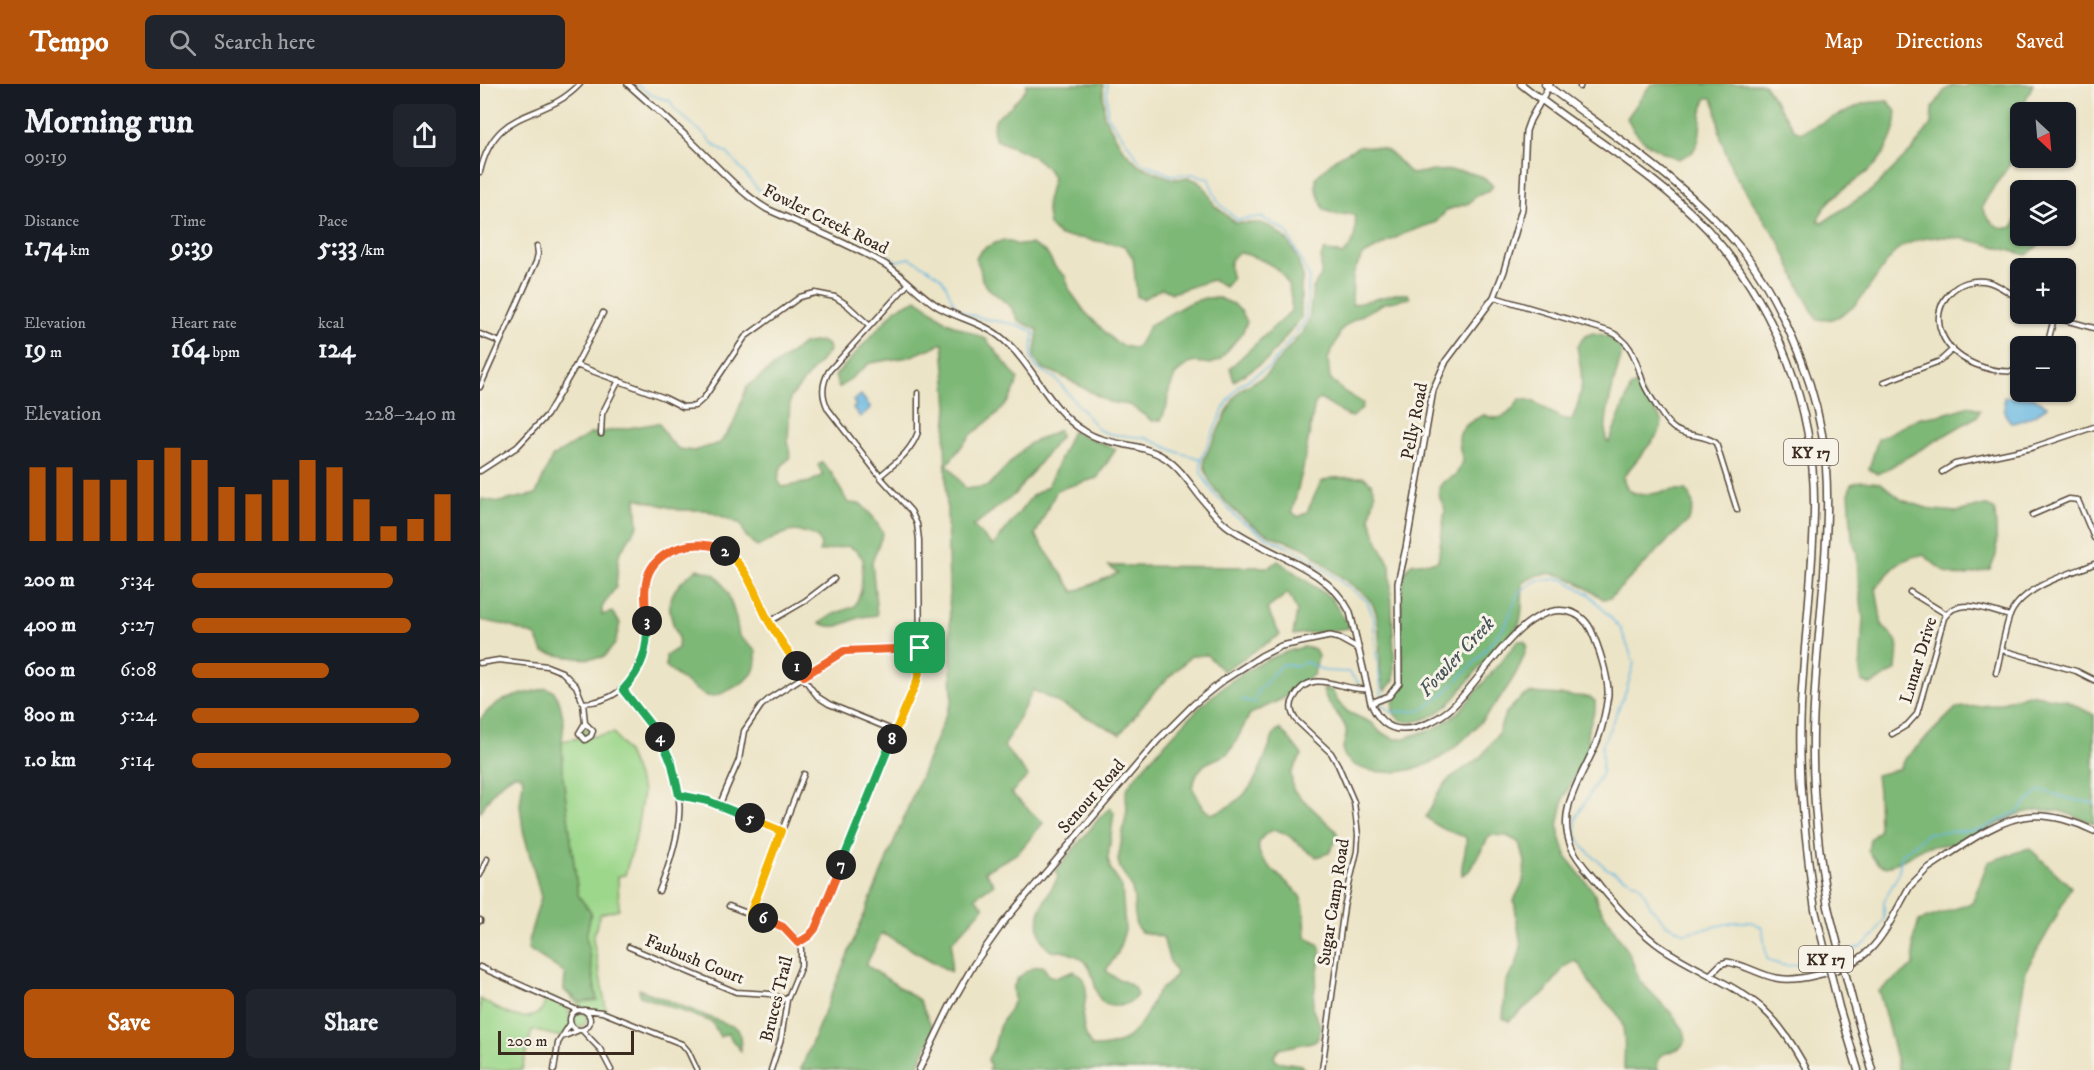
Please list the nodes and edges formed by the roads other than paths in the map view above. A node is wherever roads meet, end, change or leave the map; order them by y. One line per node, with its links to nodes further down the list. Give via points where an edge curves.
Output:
1 (580, 84): 6 (street, via 551,106 505,128 486,151)
2 (628, 84): 8 (main road, Fowler Creek Road, via 755,202 865,254)
3 (1521, 84): 5 (main road, KY 17)
4 (1548, 85): 5 (main road, Pelly Road); 85 (main road, KY 17, bridge, via 1712,216 1756,270 1785,321 1804,367 1822,433 1827,484 1813,746 1818,846 1828,907)
5 (1542, 100): 10 (main road, Pelly Road, via 1526,131 1522,209); 84 (main road, KY 17, bridge, via 1654,182 1705,228 1751,286 1793,375 1809,435 1814,502 1801,706 1805,846 1815,910)
6 (480, 172)
7 (537, 246): 16 (street, via 536,262)
8 (909, 283): 13 (street); 39 (main road, Fowler Creek Road, via 939,307 990,329 1006,342 1077,427 1093,436 1166,458 1227,526 1332,588 1350,612)
9 (2010, 293): 17 (street, via 1985,281 1968,281 1956,287 1942,304 1939,320 1941,334)
10 (1494, 297): 29 (street, via 1622,338 1667,423 1716,443); 48 (main road, Pelly Road, via 1446,361 1433,390 1398,583 1399,683 1389,696)
11 (603, 313): 18 (street)
12 (2076, 323): 14 (street)
13 (870, 326): 20 (street, via 835,297 811,294 796,299 748,335 704,398 694,406 680,407); 28 (street, via 830,371 824,381 823,397)
14 (2094, 328)
15 (480, 334): 16 (street)
16 (500, 342): 22 (street)
17 (1953, 349): 19 (street, via 1989,370); 21 (street, via 1940,361)
18 (576, 365): 20 (street); 26 (street, via 548,415 517,447)
19 (2010, 372)
20 (619, 380): 25 (street, via 602,414)
21 (1884, 382)
22 (480, 387)
23 (918, 393): 28 (street, via 916,438)
24 (2094, 427): 27 (street, via 2031,448 1955,464)
25 (601, 434)
26 (480, 471)
27 (1942, 472)
28 (880, 476): 38 (street, via 911,511 917,524)
29 (1737, 510)
30 (2032, 515): 31 (street, via 2076,498)
31 (2094, 538)
32 (2094, 564): 36 (street, via 2026,594)
33 (834, 579): 37 (street)
34 (1910, 592): 35 (street)
35 (1946, 614): 36 (street, Lunar Drive, via 1965,605); 51 (street, Lunar Drive, via 1917,714)
36 (2010, 616): 40 (street)
37 (769, 622): 43 (street); 46 (street, via 736,559 722,549 704,544 661,556 647,578 647,645 636,674)
38 (920, 648): 43 (street, via 844,651); 50 (street, via 917,681)
39 (1359, 649): 45 (main road, Fowler Creek Road); 81 (main road, Senour Road, via 1330,636 1281,646 1224,680 1180,717 1003,923 974,964)
40 (2002, 650): 42 (street); 44 (street)
41 (480, 663): 47 (street, via 499,660 558,669 576,686)
42 (1995, 673)
43 (804, 676): 50 (street, via 823,700); 54 (street, via 770,698 749,721 739,760)
44 (2094, 680)
45 (1367, 689): 48 (main road, Fowler Creek Road); 82 (street, Sugar Camp Road, via 1331,681 1314,682 1297,693 1291,706 1292,715 1338,765 1354,802 1358,835)
46 (623, 690): 47 (street, via 602,701); 53 (street, via 660,738 672,764)
47 (583, 703): 49 (street)
48 (1371, 703): 65 (main road, Fowler Creek Road, via 1376,715 1391,727 1421,726 1448,711 1515,634 1533,620 1561,610 1580,617 1594,638 1608,693 1598,738 1568,808 1566,827 1571,846 1643,933)
49 (585, 723)
50 (895, 731): 62 (street, via 815,929)
51 (1892, 734)
52 (804, 774): 55 (street)
53 (679, 795): 54 (street); 59 (street, via 676,846)
54 (719, 806): 55 (street)
55 (781, 831): 61 (street)
56 (2094, 831): 65 (main road, via 2040,816 2001,824 1917,878 1876,945 1849,966 1807,978 1777,979 1727,962)
57 (487, 859): 58 (street)
58 (480, 875)
59 (659, 891)
60 (729, 906): 61 (street, Bruces Trail)
61 (750, 914): 62 (street, Bruces Trail, via 783,927)
62 (798, 943): 66 (street, Bruces Trail, via 801,966)
63 (629, 947): 66 (street, Faubush Court, via 736,992 770,994)
64 (480, 967): 67 (street)
65 (1710, 975): 83 (main road, Fowler Creek Road, via 1773,1018)
66 (787, 1000): 80 (street, Bruces Trail, via 782,1039)
67 (563, 1004): 68 (street); 71 (street)
68 (577, 1010): 69 (street); 71 (street)
69 (584, 1010): 70 (street); 72 (street)
70 (602, 1012): 72 (street); 79 (street, via 682,1044)
71 (570, 1016): 73 (street)
72 (590, 1021): 74 (street); 76 (street)
73 (570, 1024): 74 (street); 75 (street)
74 (580, 1030): 75 (street); 76 (street)
75 (561, 1037): 77 (street)
76 (592, 1038): 78 (street)
77 (554, 1070)
78 (611, 1070)
79 (697, 1070)
80 (771, 1070)
81 (919, 1070)
82 (1322, 1070)
83 (1807, 1070)
84 (1858, 1070)
85 (1872, 1070)

